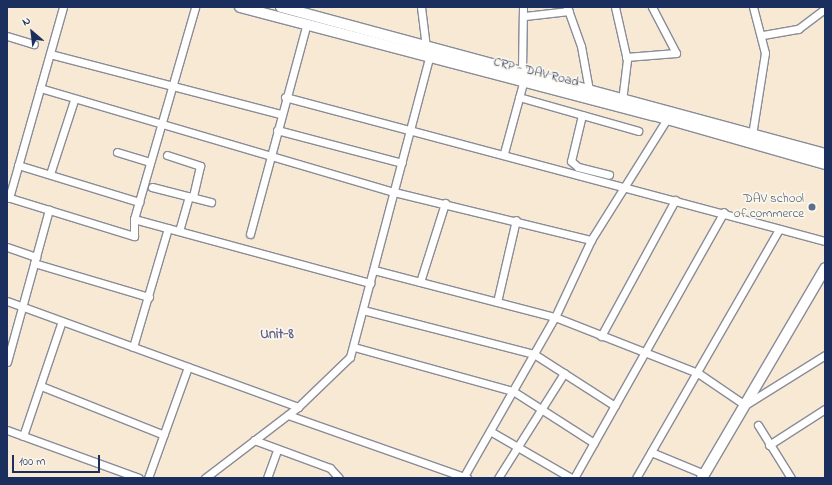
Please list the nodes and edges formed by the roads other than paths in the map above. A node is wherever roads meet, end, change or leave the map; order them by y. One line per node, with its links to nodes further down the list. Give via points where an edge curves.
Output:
1 (63, 7): 19 (street)
2 (195, 7): 26 (street)
3 (240, 7): 13 (street, CRP - DAV Road)
4 (282, 7): 13 (street); 18 (street, CRP - DAV Road)
5 (420, 7): 18 (street)
6 (523, 7): 12 (street)
7 (615, 7): 20 (street)
8 (652, 7): 20 (street, via 676,53)
9 (753, 7): 15 (street)
10 (568, 9): 12 (street); 28 (street, via 581,46)
11 (825, 9): 15 (street, via 798,29)
12 (525, 16): 23 (street)
13 (279, 18): 14 (street, CRP - DAV Road)
14 (306, 26): 21 (street, CRP - DAV Road); 29 (street)
15 (763, 35): 40 (street, via 765,53)
16 (7, 36): 17 (street)
17 (34, 44)
18 (426, 46): 22 (street, CRP - DAV Road)
19 (50, 54): 26 (street); 27 (street)
20 (626, 57): 31 (street)
21 (429, 58): 24 (street, CRP - DAV Road); 39 (street)
22 (484, 61): 23 (street, CRP - DAV Road); 24 (street)
23 (522, 70): 28 (street, CRP - DAV Road)
24 (480, 72): 25 (street, CRP - DAV Road)
25 (523, 83): 30 (street); 35 (street, CRP - DAV Road)
26 (171, 86): 33 (street); 36 (street)
27 (40, 88): 32 (street); 49 (street)
28 (589, 90): 31 (street, CRP - DAV Road)
29 (286, 97): 33 (street); 39 (street)
30 (519, 97): 34 (street); 42 (street)
31 (622, 98): 40 (street, CRP - DAV Road)
32 (74, 100): 36 (street); 50 (street)
33 (281, 114): 37 (street)
34 (582, 115): 38 (street); 51 (street, via 571,161 578,167)
35 (667, 119): 48 (street, CRP - DAV Road); 53 (street)
36 (161, 124): 45 (street); 46 (street)
37 (277, 130): 45 (street); 47 (street)
38 (638, 131)
39 (410, 133): 42 (street); 47 (street)
40 (752, 135): 43 (street, CRP - DAV Road)
41 (117, 152): 46 (street)
42 (504, 154): 53 (street)
43 (825, 154)
44 (166, 155): 55 (street, via 200,166)
45 (270, 156): 54 (street); 68 (street)
46 (150, 162): 58 (street)
47 (402, 163): 54 (street)
48 (825, 164)
49 (18, 165): 50 (street); 56 (street)
50 (50, 174): 58 (street)
51 (610, 175)
52 (152, 187): 55 (street)
53 (626, 187): 57 (street); 69 (street)
54 (394, 192): 60 (street); 74 (street)
55 (191, 197): 59 (street); 67 (street)
56 (8, 198): 61 (street)
57 (675, 200): 62 (street); 84 (street)
58 (139, 202): 63 (street)
59 (211, 202)
60 (445, 203): 64 (street); 75 (street)
61 (49, 210): 63 (street, via 134,236); 72 (street)
62 (724, 212): 66 (street); 87 (street)
63 (134, 219): 65 (street)
64 (516, 220): 69 (street); 79 (street)
65 (168, 228): 67 (street); 77 (street)
66 (780, 229): 70 (street); 93 (street)
67 (179, 231): 76 (street)
68 (250, 234)
69 (591, 240): 82 (street)
70 (825, 241)
71 (7, 247): 72 (street)
72 (35, 260): 77 (street); 80 (street)
73 (825, 269): 96 (street)
74 (374, 270): 75 (street); 76 (street)
75 (420, 282): 79 (street)
76 (370, 283): 81 (street)
77 (149, 297): 85 (street)
78 (7, 301): 80 (street)
79 (497, 302): 82 (street)
80 (22, 307): 83 (street); 90 (street)
81 (363, 310): 86 (street); 88 (street)
82 (555, 317): 84 (street); 88 (street)
83 (62, 321): 85 (street); 94 (street)
84 (601, 336): 87 (street)
85 (133, 347): 91 (street)
86 (354, 347): 95 (street); 98 (street, via 350,357)
87 (646, 353): 93 (street); 97 (street)
88 (534, 354): 92 (street); 95 (street)
89 (825, 355): 96 (street)
90 (7, 359)
91 (188, 367): 98 (street); 105 (street)
92 (564, 373): 97 (street); 99 (street)
93 (698, 373): 96 (street); 112 (street)
94 (41, 386): 105 (street); 106 (street)
95 (513, 391): 99 (street); 104 (street)
96 (745, 405): 113 (street)
97 (616, 406): 108 (street)
98 (298, 407): 101 (street)
99 (542, 409): 108 (street); 110 (street)
100 (825, 409): 109 (street)
101 (288, 415): 107 (street); 119 (street)
102 (758, 425): 109 (street)
103 (7, 430): 106 (street)
104 (490, 431): 110 (street); 119 (street)
105 (164, 435): 115 (street)
106 (23, 436): 114 (street)
107 (254, 440): 111 (street); 116 (street)
108 (594, 443): 121 (street)
109 (770, 445): 123 (street)
110 (518, 447): 120 (street); 121 (street)
111 (277, 450): 117 (street); 118 (street, via 330,468)
112 (651, 452): 113 (street); 122 (street)
113 (703, 476)
114 (139, 478)
115 (148, 478)
116 (205, 478)
117 (267, 478)
118 (339, 478)
119 (465, 478)
120 (498, 478)
121 (573, 478)
122 (636, 478)
123 (791, 478)

